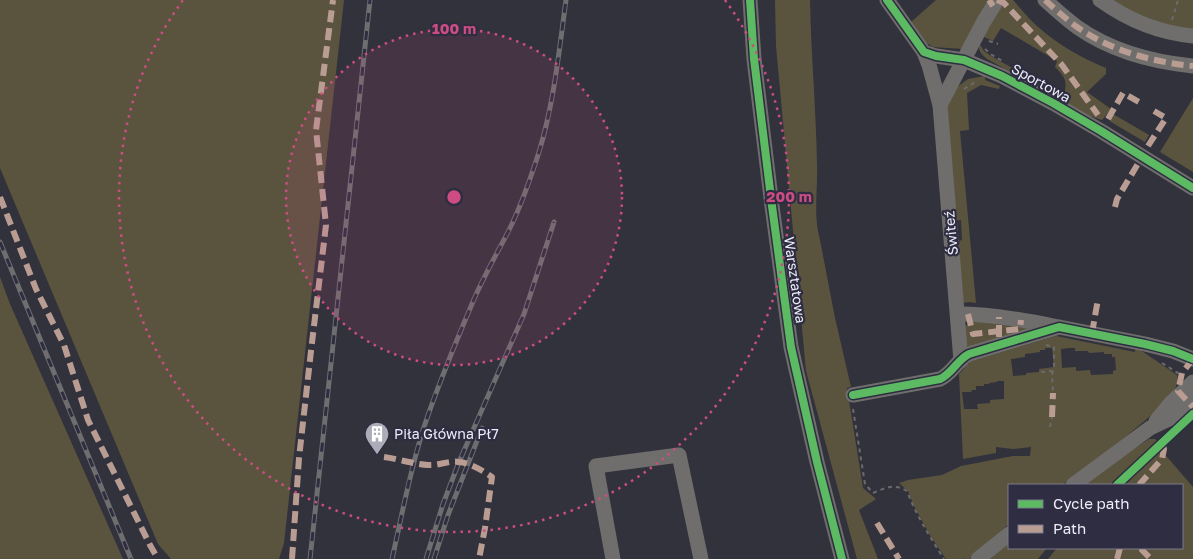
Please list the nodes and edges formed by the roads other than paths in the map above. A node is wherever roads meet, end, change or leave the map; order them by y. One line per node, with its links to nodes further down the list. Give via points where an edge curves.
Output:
1 (750, 0): 24 (street, Warsztatowa, via 754,59 791,347)
2 (887, 0): 7 (street)
3 (997, 0): 8 (street)
4 (1045, 0): 9 (street, via 1078,28 1126,52)
5 (1100, 0): 6 (street, via 1142,24)
6 (1193, 36)
7 (924, 52): 8 (street, Sportowa); 10 (street, Świteź)
8 (964, 60): 10 (street); 11 (street, Sportowa, via 1053,103)
9 (1193, 66)
10 (940, 105): 12 (street, Świteź)
11 (1193, 188)
12 (958, 314): 13 (street); 15 (street, Świteź)
13 (1059, 327): 14 (street, via 1147,344); 15 (street, via 969,354)
14 (1193, 359)
15 (961, 361): 17 (street, via 940,379)
16 (1193, 382): 19 (street)
17 (853, 396)
18 (1193, 398): 19 (street, via 1173,416)
19 (1150, 428): 20 (street)
20 (1075, 484)
21 (1008, 535): 25 (street)
22 (613, 559): 23 (street, via 596,466 679,455)
23 (701, 559)
24 (842, 559)
25 (978, 559)

